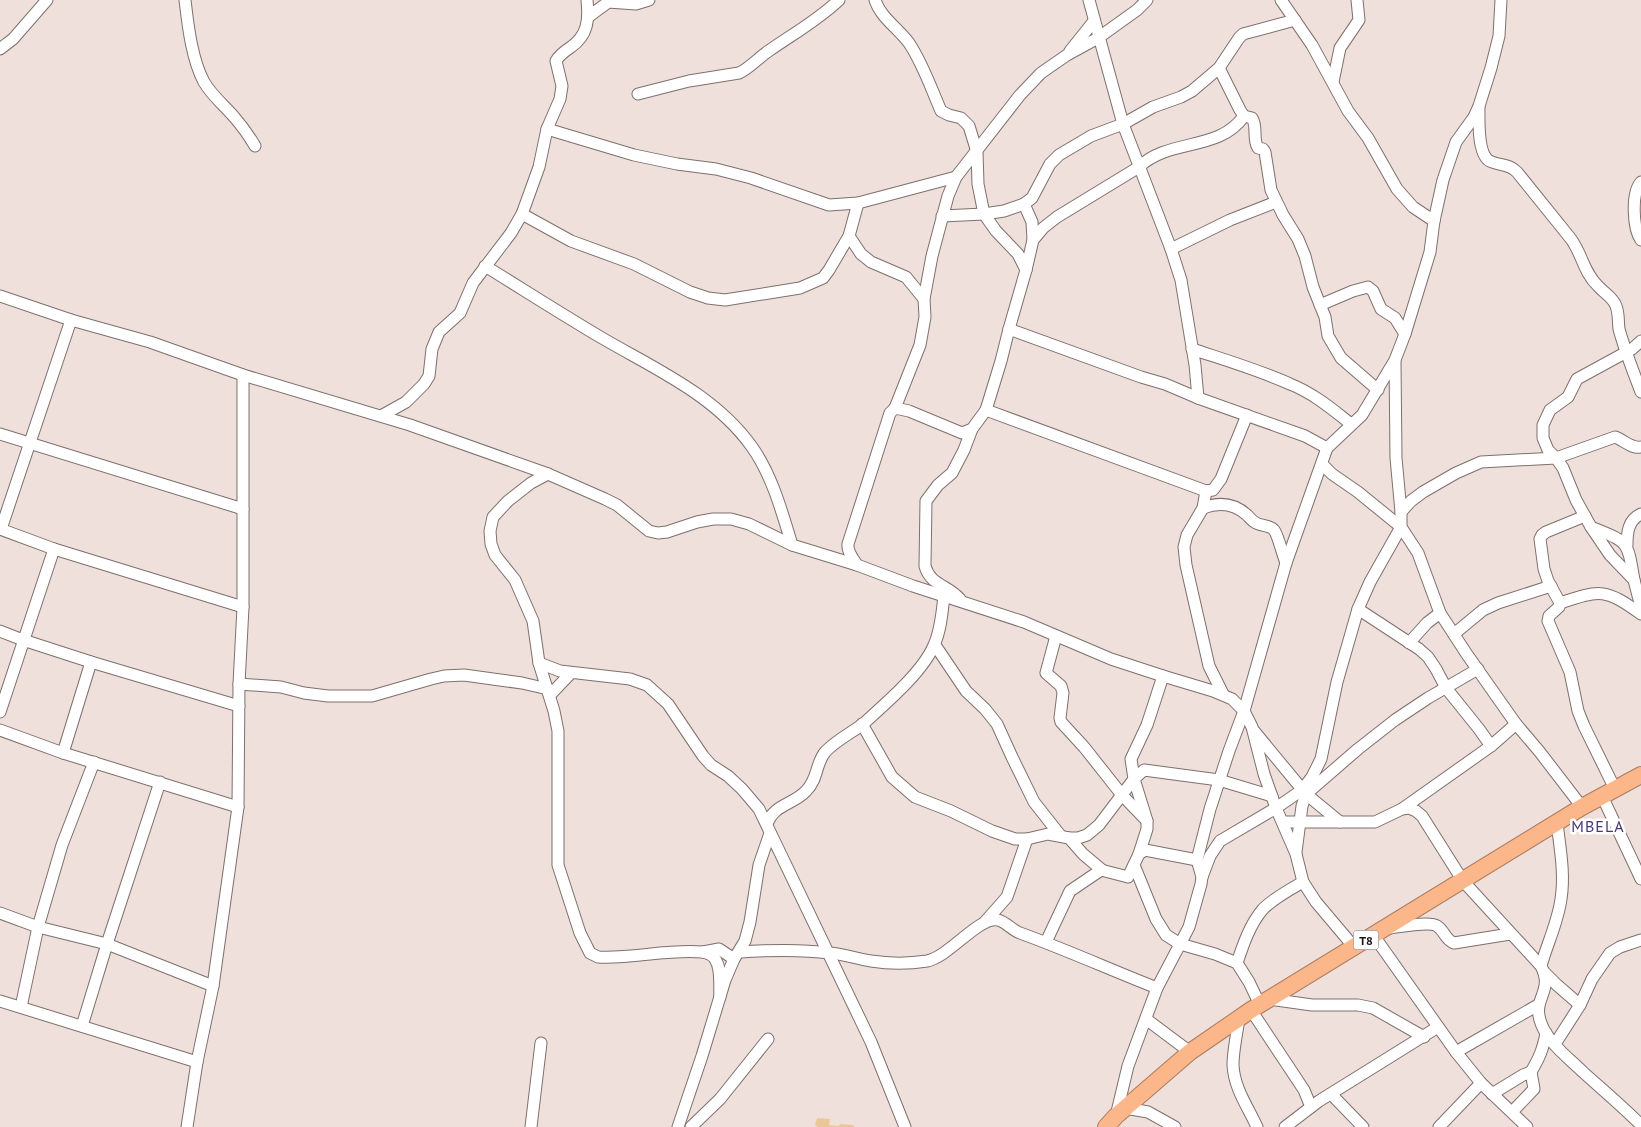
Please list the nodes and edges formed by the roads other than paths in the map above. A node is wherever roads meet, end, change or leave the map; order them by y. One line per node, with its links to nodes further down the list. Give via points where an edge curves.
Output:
1 (185, 0): 26 (street, via 195,56 204,82)
2 (587, 0): 13 (street)
3 (649, 0): 11 (street, via 636,4)
4 (839, 0): 21 (street, via 739,74 689,81)
5 (875, 0): 27 (street, via 882,14 918,57 941,111 966,122)
6 (1089, 0): 15 (street)
7 (1147, 0): 16 (street)
8 (1281, 0): 14 (street)
9 (1357, 0): 20 (street, via 1359,20 1340,48)
10 (1502, 0): 22 (street, via 1498,36)
11 (609, 1): 13 (street)
12 (44, 2): 17 (street, via 13,39)
13 (588, 17): 25 (street, via 583,36 556,61 562,92)
14 (1295, 20): 19 (street, via 1243,34); 20 (street)
15 (1094, 21): 16 (street); 18 (street)
16 (1098, 38): 18 (street); 24 (street)
17 (0, 49)
18 (1067, 55): 27 (street, via 1041,73 1020,95)
19 (1219, 68): 23 (street); 24 (street, via 1192,91)
20 (1333, 82): 37 (street, via 1397,189 1413,207)
21 (638, 94)
22 (1479, 106): 37 (street, via 1456,142); 52 (street, via 1481,146 1487,159 1514,168 1572,239 1593,281 1616,305 1619,326)
23 (1244, 116): 28 (street, via 1222,135 1163,152); 31 (street, via 1254,122 1255,142 1258,148 1263,149)
24 (1123, 124): 28 (street); 33 (street, via 1091,136 1059,155 1050,164 1032,198)
25 (547, 129): 32 (street, via 634,155 751,178 829,206); 34 (street, via 539,167)
26 (255, 146)
27 (977, 152): 29 (street); 35 (street, via 978,184)
28 (1139, 167): 39 (street, via 1057,217); 41 (street)
29 (956, 176): 32 (street); 36 (street)
30 (1641, 182): 40 (street, via 1636,191 1635,227)
31 (1276, 202): 41 (street); 46 (street, via 1298,239)
32 (858, 203): 38 (street)
33 (1024, 204): 35 (street); 39 (street, via 1032,222)
34 (522, 214): 38 (street, via 571,241 634,264 690,292 725,300 800,288 823,278); 42 (street)
35 (984, 214): 36 (street); 43 (street, via 1018,254)
36 (942, 216): 45 (street)
37 (1434, 220): 49 (street, via 1430,252)
38 (848, 236): 45 (street, via 861,254 871,262 906,277)
39 (1033, 240): 43 (street)
40 (1641, 240)
41 (1171, 249): 51 (street, via 1184,298)
42 (485, 266): 61 (street, via 473,283 460,313 435,339 424,384 406,402); 79 (street, via 700,395 751,446 762,464)
43 (1026, 270): 48 (street)
44 (0, 296): 47 (street)
45 (924, 299): 58 (street, via 925,317 920,345)
46 (1320, 305): 49 (street, via 1368,287 1381,309 1395,318); 55 (street, via 1328,336 1341,358)
47 (71, 320): 54 (street, via 150,342); 65 (street)
48 (1008, 329): 57 (street); 59 (street)
49 (1405, 334): 53 (street)
50 (1641, 341): 52 (street)
51 (1192, 349): 57 (street); 62 (street, via 1291,384)
52 (1633, 351): 56 (street); 68 (street, via 1578,379 1568,397 1550,410 1543,438)
53 (1395, 360): 55 (street); 74 (street, via 1396,458)
54 (243, 375): 61 (street); 73 (street)
55 (1378, 390): 62 (street, via 1362,415)
56 (1641, 392)
57 (1198, 398): 60 (street)
58 (895, 408): 63 (street, via 962,433); 83 (street, via 886,420 847,548)
59 (986, 410): 63 (street); 71 (street)
60 (1247, 415): 67 (street, via 1306,436); 71 (street, via 1221,479 1213,490)
61 (381, 416): 70 (street)
62 (1351, 424): 67 (street)
63 (972, 429): 87 (street, via 952,473 926,501 926,573)
64 (0, 434): 65 (street)
65 (30, 444): 73 (street); 78 (street)
66 (1641, 447): 68 (street, via 1631,446 1615,437)
67 (1327, 448): 69 (street)
68 (1556, 458): 74 (street, via 1481,462 1423,492); 76 (street)
69 (1322, 464): 77 (street); 82 (street)
70 (548, 474): 79 (street, via 617,505 658,533 697,522 731,519); 101 (street, via 508,501 494,517 490,530 496,555 516,580 530,614)
71 (1206, 491): 72 (street)
72 (1203, 508): 82 (street, via 1218,504 1232,506 1258,524 1270,527 1275,532); 108 (street, via 1187,535 1184,548 1209,666)
73 (243, 510): 89 (street)
74 (1401, 512): 77 (street)
75 (1641, 514): 80 (street, via 1631,523)
76 (1588, 522): 80 (street); 84 (street, via 1610,555); 85 (street, via 1542,535 1544,569)
77 (1401, 527): 91 (street); 92 (street, via 1418,553)
78 (0, 529): 81 (street)
79 (792, 545): 83 (street)
80 (1627, 546): 84 (street)
81 (54, 549): 89 (street); 97 (street)
82 (1286, 563): 110 (street)
83 (857, 565): 86 (street)
84 (1634, 580): 90 (street)
85 (1551, 586): 88 (street); 95 (street, via 1483,610)
86 (944, 596): 87 (street); 99 (street)
87 (962, 602): 96 (street)
88 (1560, 602): 93 (street, via 1602,593 1615,597); 124 (street, via 1548,621 1570,672 1578,711)
89 (243, 607): 105 (street)
90 (1641, 607)
91 (1358, 609): 98 (street); 123 (street, via 1337,682 1321,759)
92 (1440, 613): 95 (street); 98 (street)
93 (1641, 614)
94 (0, 631): 97 (street)
95 (1454, 634): 102 (street)
96 (1056, 636): 104 (street); 125 (street, via 1046,673 1061,686 1061,722)
97 (23, 640): 100 (street); 111 (street)
98 (1409, 643): 106 (street, via 1428,657)
99 (935, 645): 112 (street, via 906,684); 137 (street, via 966,691 997,724 1034,802)
100 (91, 662): 109 (street); 117 (street)
101 (539, 663): 103 (street); 107 (street)
102 (1478, 669): 106 (street); 113 (street)
103 (571, 673): 107 (street); 136 (street, via 630,679 654,690 668,704 703,756 742,789 759,809)
104 (1163, 676): 108 (street); 120 (street, via 1147,725 1131,759)
105 (240, 684): 107 (street, via 282,687 328,696 372,696 438,677 464,676 522,683); 109 (street)
106 (1446, 688): 116 (street); 123 (street, via 1376,734)
107 (549, 692): 161 (street, via 558,731 558,865 574,917 590,953 598,958 607,958)
108 (1223, 694): 110 (street)
109 (239, 706): 127 (street)
110 (1244, 711): 114 (street); 121 (street)
111 (0, 712)
112 (862, 724): 136 (street, via 827,750 812,786 773,812); 138 (street, via 892,777 915,798 992,831)
113 (1516, 724): 116 (street); 128 (street)
114 (1252, 727): 123 (street); 126 (street)
115 (0, 730): 117 (street)
116 (1491, 746): 130 (street)
117 (63, 753): 118 (street)
118 (94, 762): 122 (street); 153 (street, via 62,845)
119 (1641, 775): 124 (highway, T8)
120 (1134, 779): 121 (street, via 1144,770); 125 (street); 131 (street)
121 (1219, 780): 126 (street); 141 (street)
122 (160, 782): 127 (street); 158 (street)
123 (1304, 792): 129 (street); 133 (street); 134 (street)
124 (1608, 792): 128 (highway, T8); 145 (street)
125 (1122, 795): 131 (street); 137 (street, via 1091,832 1083,837)
126 (1272, 796): 129 (street)
127 (238, 806): 166 (street)
128 (1582, 807): 135 (highway, T8)
129 (1276, 808): 132 (street); 143 (street, via 1220,841)
130 (1402, 809): 134 (street, via 1375,822); 146 (street, via 1410,808 1422,816)
131 (1147, 821): 140 (street)
132 (1283, 822): 133 (street); 139 (street)
133 (1299, 822): 134 (street); 139 (street)
134 (1340, 822)
135 (1558, 822): 146 (highway, T8); 165 (street, via 1562,898)
136 (768, 828): 162 (street); 163 (street, via 746,941)
137 (1065, 837): 138 (street, via 1048,834); 142 (street)
138 (1027, 840): 149 (street, via 1007,896)
139 (1296, 854): 147 (street)
140 (1136, 859): 141 (street, via 1146,850); 144 (street); 148 (street)
141 (1198, 860): 143 (street)
142 (1102, 870): 144 (street); 157 (street, via 1070,891)
143 (1202, 877): 159 (street, via 1189,927)
144 (1126, 878): 148 (street)
145 (1641, 879)
146 (1463, 881): 154 (highway, T8); 155 (street)
147 (1303, 882): 160 (street); 164 (street, via 1263,910 1252,925)
148 (1144, 893): 159 (street, via 1162,930)
149 (999, 906): 151 (street); 152 (street)
150 (0, 913): 153 (street)
151 (1004, 923): 152 (street, via 995,920); 157 (street, via 1012,930)
152 (983, 924): 162 (street, via 940,957 929,961 890,964)
153 (38, 927): 158 (street); 172 (street)
154 (1380, 932): 155 (street, via 1433,924 1454,943); 160 (highway, T8); 176 (street)
155 (1510, 934): 165 (street)
156 (1641, 940): 171 (street, via 1610,953 1592,979)
157 (1046, 942): 167 (street)
158 (107, 944): 166 (street); 175 (street)
159 (1180, 944): 164 (street); 167 (street)
160 (1354, 947): 173 (highway, T8)
161 (703, 952): 163 (street, via 719,949); 168 (street, via 716,960)
162 (828, 952): 163 (street, via 782,950); 198 (street, via 871,1042)
163 (737, 955): 168 (street)
164 (1237, 963): 173 (street, via 1249,982)
165 (1542, 969): 170 (street, via 1546,989); 171 (street)
166 (213, 986): 184 (street)
167 (1158, 988): 174 (street)
168 (720, 997): 190 (street)
169 (0, 1001): 172 (street)
170 (1538, 1005): 177 (street, via 1540,1022); 183 (street)
171 (1580, 1005): 181 (street)
172 (20, 1006): 175 (street)
173 (1255, 1008): 178 (street, via 1358,1005 1372,1008); 182 (highway, T8); 189 (street); 200 (street, via 1233,1066 1245,1106)
174 (1146, 1019): 182 (street); 192 (street, via 1128,1066)
175 (82, 1026): 184 (street)
176 (1438, 1027): 178 (street); 183 (street)
177 (1546, 1034): 181 (street); 185 (street)
178 (1424, 1037): 187 (street)
179 (768, 1039): 194 (street)
180 (541, 1043): 196 (street)
181 (1554, 1044): 193 (street)
182 (1190, 1052): 192 (highway, T8)
183 (1456, 1052): 186 (street)
184 (197, 1062): 195 (street)
185 (1531, 1072): 188 (street); 191 (street, via 1534,1089)
186 (1481, 1083): 188 (street); 203 (street)
187 (1331, 1094): 189 (street); 202 (street)
188 (1492, 1094): 191 (street)
189 (1314, 1104): 201 (street)
190 (685, 1105): 194 (street); 197 (street)
191 (1512, 1112): 204 (street)
192 (1116, 1117): 199 (street, via 1148,1112)
193 (1640, 1123)
194 (695, 1126)
195 (187, 1127)
196 (531, 1127)
197 (678, 1127)
198 (905, 1127)
199 (1175, 1127)
200 (1257, 1127)
201 (1285, 1127)
202 (1363, 1127)
203 (1439, 1127)
204 (1527, 1127)

